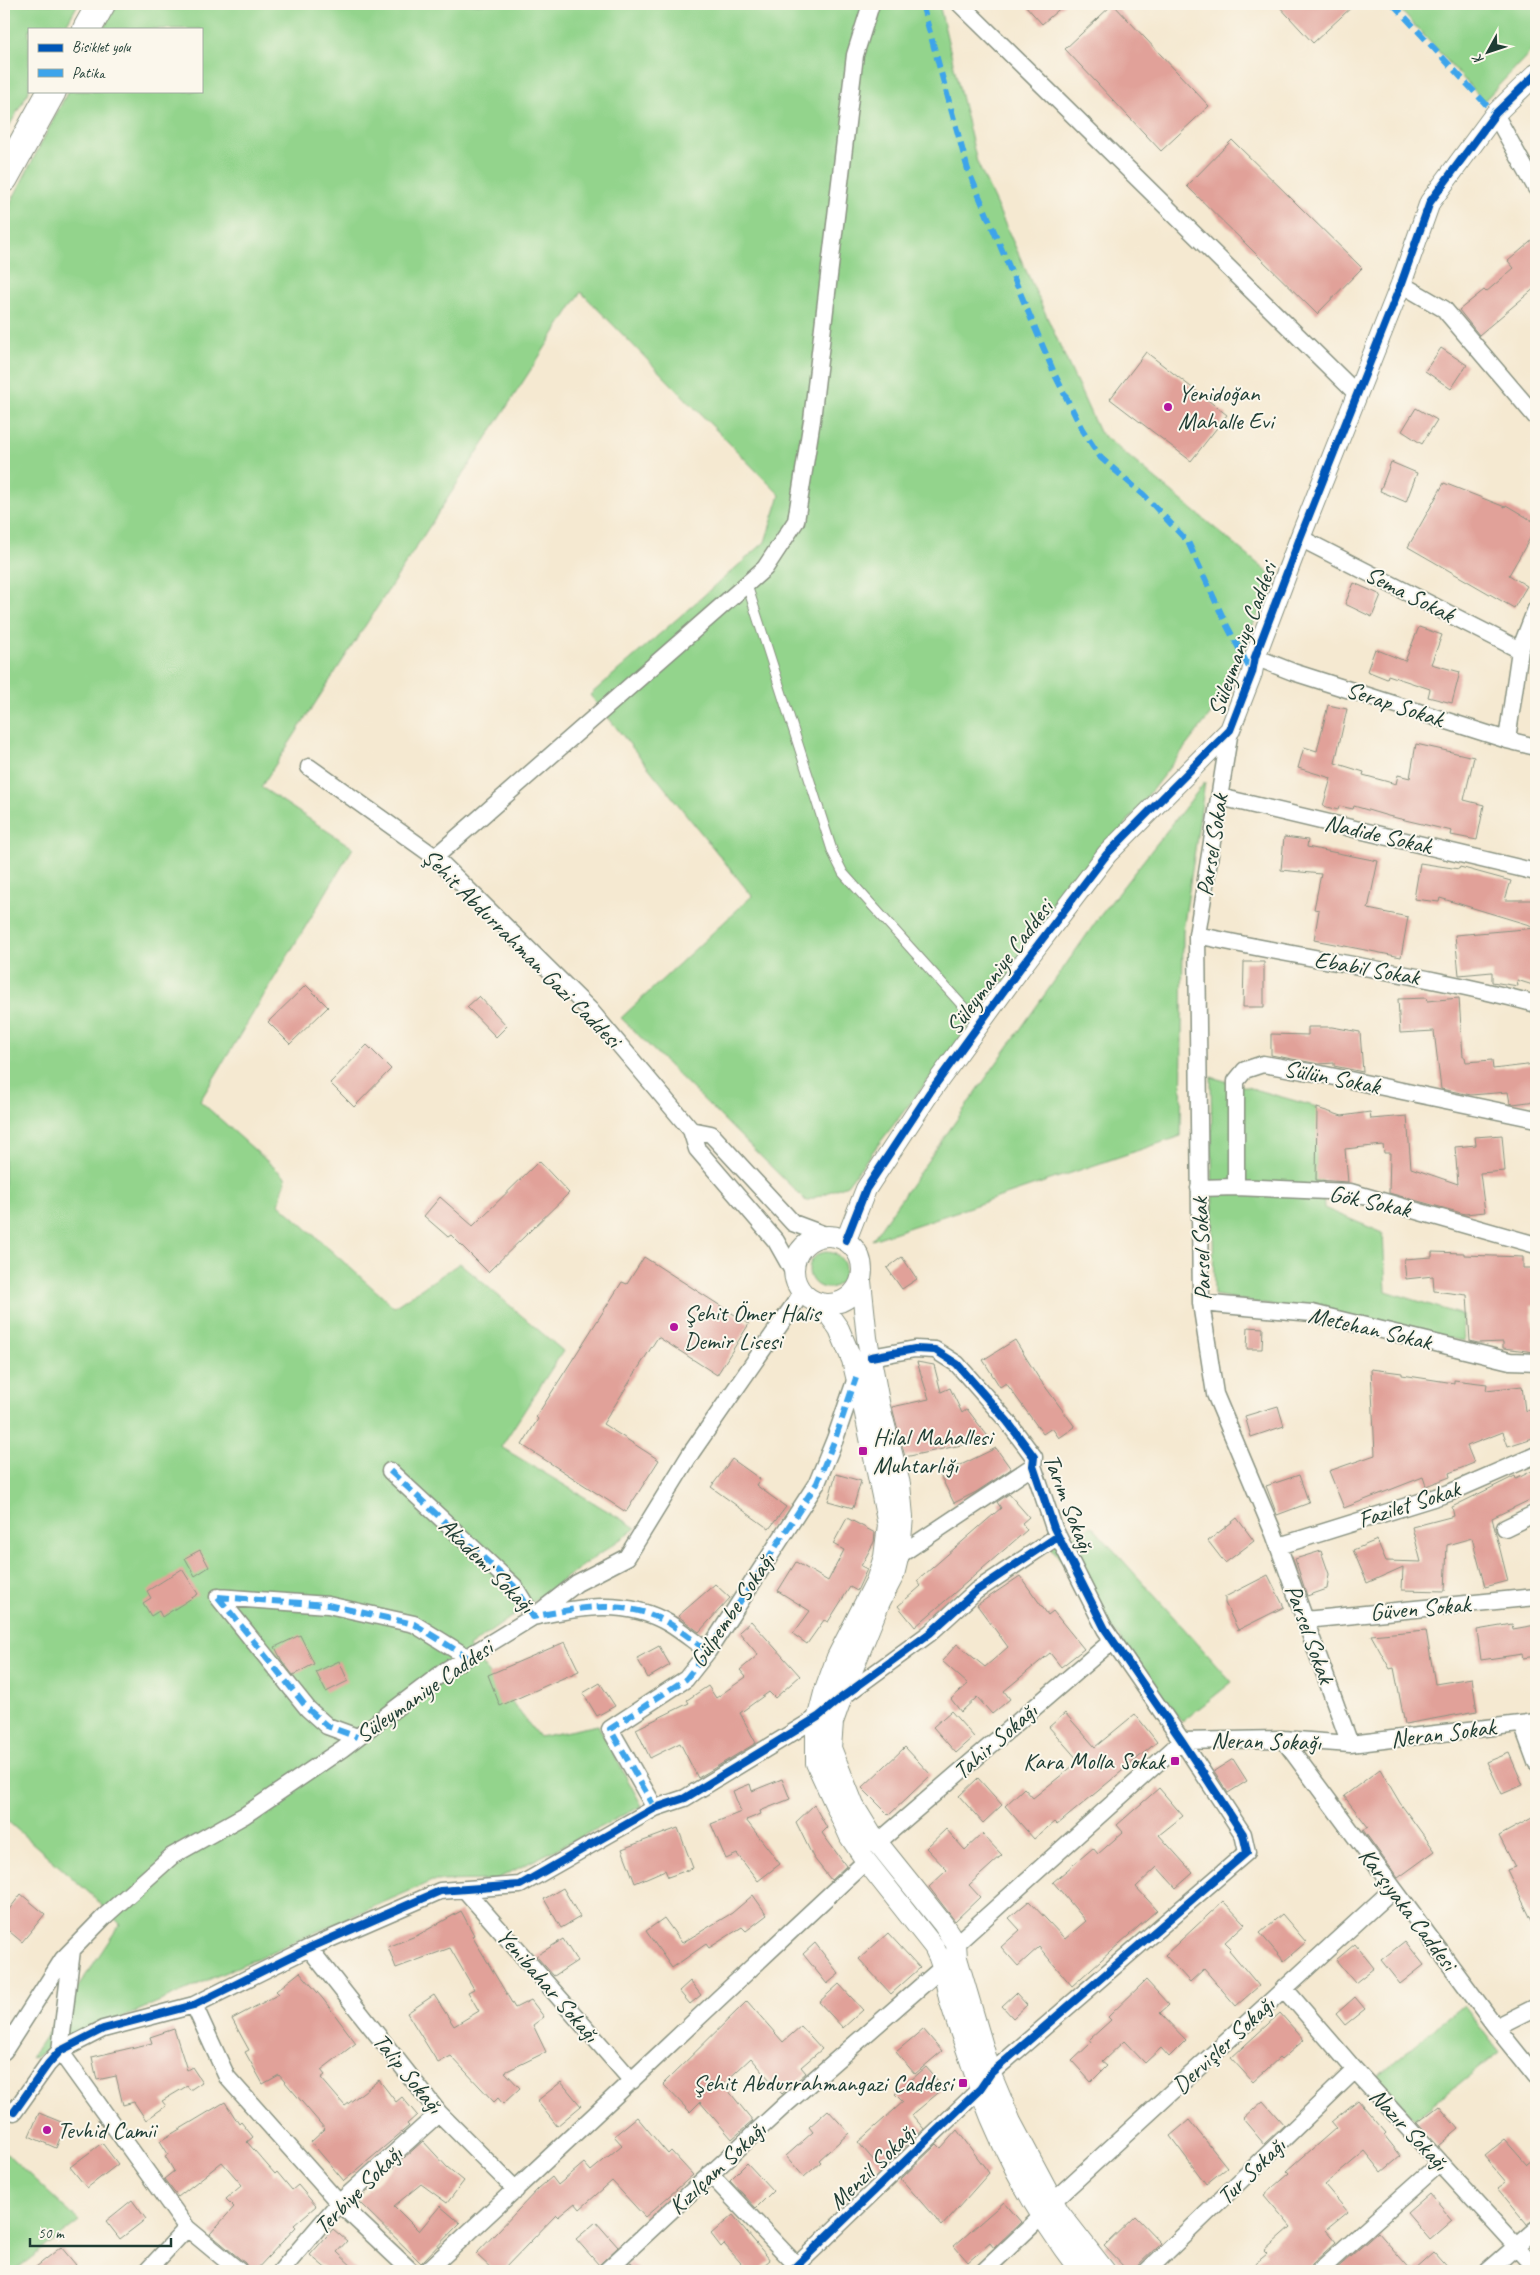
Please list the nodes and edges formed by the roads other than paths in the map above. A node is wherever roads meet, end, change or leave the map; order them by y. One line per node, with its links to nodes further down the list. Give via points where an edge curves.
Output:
1 (101, 4): 4 (highway)
2 (871, 4): 14 (street, via 855,55 813,410 796,521 765,568)
3 (960, 4): 11 (street)
4 (88, 28)
5 (1536, 74): 7 (street, Süleymaniye Caddesi)
6 (51, 92): 8 (highway)
7 (1495, 114): 9 (street); 10 (street, Süleymaniye Caddesi, via 1430,202)
8 (4, 178)
9 (1536, 188)
10 (1402, 284): 11 (street, Süleymaniye Caddesi); 12 (street, via 1444,309)
11 (1357, 394): 13 (street, Süleymaniye Caddesi)
12 (1536, 417)
13 (1300, 538): 16 (street, Sema Sokak); 17 (street, Süleymaniye Caddesi)
14 (747, 584): 23 (street); 27 (lane, via 833,853 843,873)
15 (1536, 609): 16 (street)
16 (1520, 650): 19 (street)
17 (1255, 657): 18 (street, Süleymaniye Caddesi); 19 (street, Serap Sokak)
18 (1230, 730): 22 (street, Parsel Sokak); 27 (street, Süleymaniye Caddesi, via 1107,854)
19 (1507, 740): 20 (street, Serap Sokak)
20 (1536, 747)
21 (310, 767): 23 (street, Şehit Abdurrahman Gazi Caddesi)
22 (1220, 797): 24 (street, Nadide Sokak); 25 (street, Parsel Sokak)
23 (435, 856): 29 (street, Şehit Abdurrahman Gazi Caddesi, via 590,1010)
24 (1536, 872)
25 (1197, 935): 26 (street, Ebabil Sokak, via 1278,953 1470,986); 31 (street, Parsel Sokak)
26 (1536, 1004)
27 (979, 1024): 33 (street, Süleymaniye Caddesi, via 866,1189)
28 (1536, 1119): 30 (street, Sülün Sokak, via 1263,1064 1245,1070 1236,1081)
29 (691, 1130): 32 (street, via 711,1134 793,1224); 35 (street, via 697,1149 776,1241)
30 (1236, 1187): 31 (street, Gök Sokak); 34 (street, Gök Sokak, via 1350,1192)
31 (1199, 1188): 38 (street, Parsel Sokak)
32 (825, 1235): 33 (street); 35 (street, via 814,1238 802,1248 794,1262)
33 (846, 1240): 36 (street, via 860,1257)
34 (1536, 1245)
35 (794, 1273): 37 (street, via 796,1284)
36 (861, 1281): 37 (street, via 846,1300 835,1304 823,1304); 39 (street)
37 (807, 1296): 41 (street, via 827,1312 839,1329); 51 (street, Süleymaniye Caddesi, via 691,1453 627,1557 577,1583)
38 (1201, 1304): 40 (street, Metehan Sokak, via 1312,1312 1510,1361); 48 (street, Parsel Sokak, via 1215,1394)
39 (871, 1357): 43 (street, Tarım Sokağı, via 915,1349 935,1350 957,1364 1034,1457); 49 (street, via 900,1484 903,1517)
40 (1536, 1362)
41 (856, 1378): 54 (street, Gülpembe Sokağı, via 817,1482); 57 (street, via 888,1538 876,1581 837,1657)
42 (1536, 1455): 48 (street, Fazilet Sokak, via 1449,1493)
43 (1033, 1466): 47 (street, Tarım Sokağı); 49 (street)
44 (390, 1471): 51 (street, Akademi Sokağı, via 514,1586)
45 (1536, 1514): 46 (street)
46 (1505, 1528)
47 (1058, 1536): 53 (street, Tarım Sokağı); 56 (street, via 976,1591 930,1633)
48 (1279, 1546): 52 (street, Parsel Sokak)
49 (898, 1556): 56 (street, via 894,1574)
50 (1536, 1597): 52 (street, Güven Sokak)
51 (533, 1617): 54 (street, Akademi Sokağı, via 571,1608 608,1606 640,1610 668,1623); 55 (street, Süleymaniye Caddesi)
52 (1305, 1620): 62 (street, Parsel Sokak)
53 (1113, 1640): 61 (street, Tarım Sokağı); 65 (street, Tahir Sokağı)
54 (708, 1651): 64 (street, Gülpembe Sokağı, via 686,1679 610,1729)
55 (467, 1657): 59 (street, Süleymaniye Caddesi); 59 (street, via 414,1624 328,1605 218,1597 308,1709 327,1726)
56 (841, 1698): 57 (street); 65 (street, via 833,1722 831,1748 854,1806)
57 (818, 1717): 64 (street, via 685,1798); 66 (street, via 816,1763 841,1821)
58 (1529, 1723): 62 (street, Neran Sokak); 63 (street)
59 (357, 1737): 71 (street, Süleymaniye Caddesi, via 245,1814 172,1856)
60 (1283, 1739): 61 (street, Neran Sokağı); 62 (street, Neran Sokağı); 67 (street, Karşıyaka Caddesi)
61 (1182, 1741): 69 (street); 82 (street, Menzil Sokağı, via 1243,1834 1247,1852)
62 (1350, 1744)
63 (1536, 1762)
64 (655, 1808): 68 (street, via 520,1885)
65 (877, 1843): 69 (street)
66 (866, 1861): 72 (street, via 934,1946); 81 (street)
67 (1393, 1889): 73 (street, Dervişler Sokağı); 76 (street, Karşıyaka Caddesi)
68 (465, 1890): 70 (street, via 440,1892); 81 (street, Yenibahar Sokağı)
69 (956, 1944): 72 (street); 82 (street)
70 (309, 1948): 74 (street); 84 (street, Talip Sokağı)
71 (72, 1950): 77 (street, Süleymaniye Caddesi, via 38,1995); 78 (street)
72 (942, 1967): 82 (street, via 950,2000); 86 (street, Kızılçam Sokağı)
73 (1284, 1988): 79 (street, Nazır Sokağı); 89 (street, Dervişler Sokağı)
74 (194, 2005): 78 (street, via 103,2029); 88 (street, via 227,2077)
75 (1536, 2007): 76 (street)
76 (1496, 2027): 80 (street, Karşıyaka Caddesi)
77 (4, 2051)
78 (60, 2051): 83 (street); 90 (street)
79 (1355, 2070): 85 (street, Nazır Sokağı); 104 (street, Tur Sokağı)
80 (1536, 2077)
81 (632, 2081): 87 (street)
82 (985, 2081): 89 (street, via 1002,2141); 94 (street, Menzil Sokağı)
83 (14, 2112)
84 (439, 2113): 87 (street, Talip Sokağı); 88 (street, Terbiye Sokağı)
85 (1440, 2163): 92 (street, Nazır Sokağı); 105 (street)
86 (710, 2174): 94 (street); 100 (street, Kızılçam Sokağı)
87 (516, 2190): 99 (street)
88 (339, 2203): 97 (street, Terbiye Sokağı); 98 (street)
89 (1048, 2208): 101 (street, Dervişler Sokağı); 102 (street, via 1063,2249); 103 (street)
90 (188, 2228): 95 (street); 96 (street)
91 (1536, 2229): 92 (street)
92 (1516, 2246): 93 (street, Nazır Sokağı); 106 (street)
93 (1536, 2268)
94 (796, 2270)
95 (147, 2271)
96 (239, 2271)
97 (281, 2271)
98 (411, 2271)
99 (427, 2271)
100 (606, 2271)
101 (984, 2271)
102 (1080, 2271)
103 (1105, 2271)
104 (1147, 2271)
105 (1319, 2271)
106 (1488, 2271)

